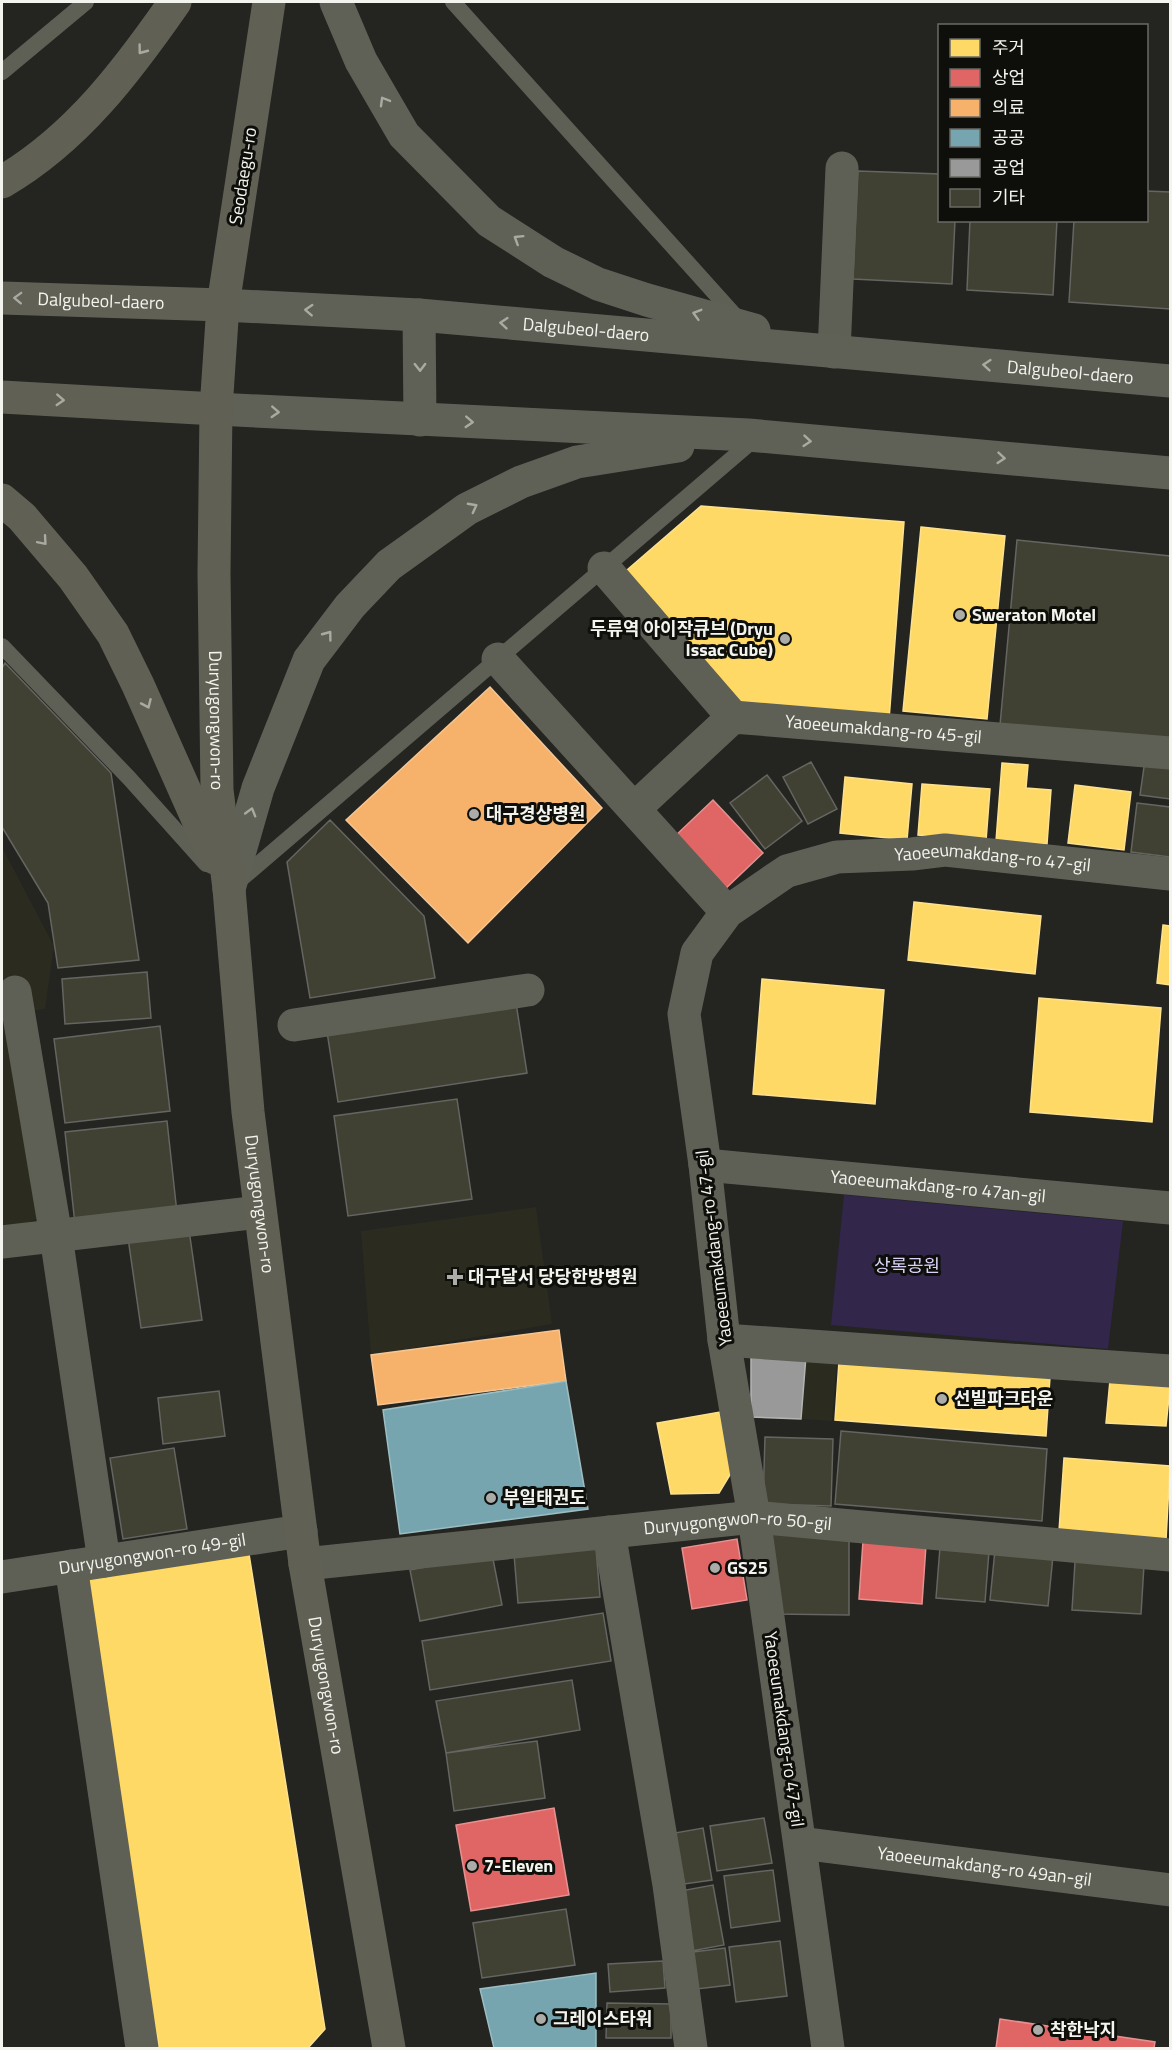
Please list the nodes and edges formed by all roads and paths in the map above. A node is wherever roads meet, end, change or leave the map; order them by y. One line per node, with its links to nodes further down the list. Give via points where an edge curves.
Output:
1 (86, 2): 6 (lane)
2 (175, 2): 8 (main road, one-way to 8, via 111,90 71,130)
3 (269, 2): 10 (main road, Seodaegu-ro)
4 (336, 2): 12 (main road, one-way to 4, via 598,284 553,262 489,221 404,135 361,61)
5 (453, 2): 12 (lane)
6 (2, 72)
7 (842, 168): 14 (street)
8 (2, 182)
9 (2, 298): 10 (main road, Dalgubeol-daero, one-way to 9)
10 (223, 305): 11 (main road, Dalgubeol-daero, one-way to 10); 13 (main road, Seodaegu-ro)
11 (419, 315): 14 (main road, Dalgubeol-daero, one-way to 11); 18 (main road, one-way to 18)
12 (746, 328): 14 (main road)
13 (221, 352): 17 (main road, Duryugongwon-ro)
14 (834, 352): 15 (main road, Dalgubeol-daero, one-way to 14)
15 (1170, 381)
16 (2, 397): 17 (main road, one-way to 17)
17 (216, 410): 18 (main road, one-way to 18); 29 (main road, Duryugongwon-ro, via 218,790)
18 (420, 420): 19 (main road, one-way to 19)
19 (753, 436): 20 (main road, one-way to 20); 22 (lane); 29 (main road, one-way to 19, via 258,788 309,660 350,606 389,565 467,509 521,482 577,462)
20 (1170, 473)
21 (2, 500): 29 (main road, one-way to 29, via 22,517 73,577 113,634)
22 (604, 568): 24 (lane); 25 (street)
23 (2, 646): 29 (lane)
24 (498, 659): 27 (street); 29 (lane)
25 (733, 717): 26 (street, Yaoeeumakdang-ro 45-gil); 27 (street)
26 (1170, 753)
27 (634, 809): 30 (street)
28 (1170, 874): 30 (street, Yaoeeumakdang-ro 47-gil, via 945,850 837,857 787,871)
29 (229, 889): 36 (main road, Duryugongwon-ro)
30 (727, 912): 34 (street, Yaoeeumakdang-ro 47-gil, via 697,953 684,1014)
31 (528, 990): 33 (street)
32 (15, 992): 37 (street)
33 (294, 1025)
34 (705, 1165): 35 (street, Yaoeeumakdang-ro 47an-gil); 39 (street, Yaoeeumakdang-ro 47-gil)
35 (1170, 1208)
36 (260, 1212): 37 (street); 42 (main road, Duryugongwon-ro)
37 (56, 1236): 38 (street); 45 (street)
38 (2, 1242)
39 (724, 1340): 40 (street); 41 (street, Yaoeeumakdang-ro 47-gil)
40 (1170, 1371)
41 (754, 1517): 43 (street, Duryugongwon-ro 50-gil); 44 (street, Duryugongwon-ro 50-gil); 49 (street, Yaoeeumakdang-ro 47-gil)
42 (301, 1531): 45 (street, Duryugongwon-ro 49-gil); 46 (main road, Duryugongwon-ro)
43 (609, 1532): 46 (street, Duryugongwon-ro 50-gil); 53 (street, via 669,1885)
44 (1170, 1555)
45 (104, 1561): 47 (street, Duryugongwon-ro 49-gil)
46 (305, 1564): 52 (main road, Duryugongwon-ro)
47 (71, 1566): 48 (street, Duryugongwon-ro 49-gil); 51 (street)
48 (2, 1577)
49 (800, 1843): 50 (street, Yaoeeumakdang-ro 49an-gil); 54 (street, Yaoeeumakdang-ro 47-gil)
50 (1170, 1890)
51 (142, 2049)
52 (390, 2049)
53 (691, 2049)
54 (828, 2049)

